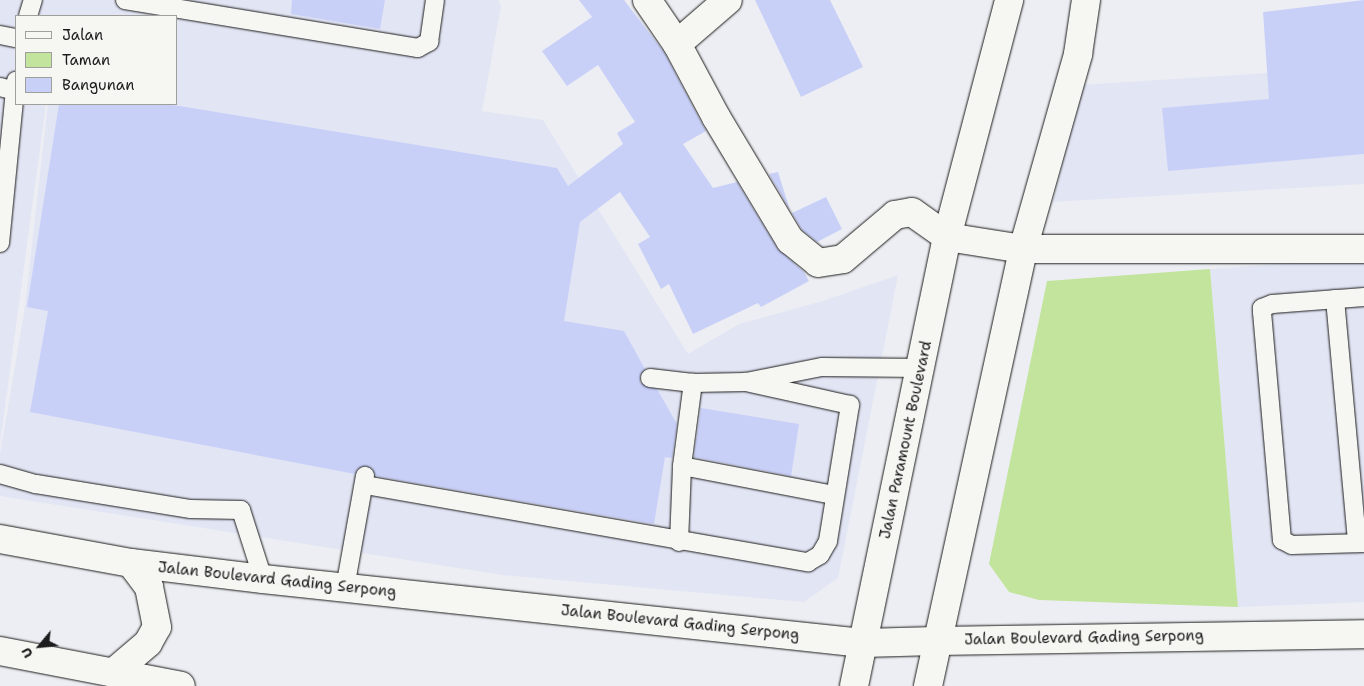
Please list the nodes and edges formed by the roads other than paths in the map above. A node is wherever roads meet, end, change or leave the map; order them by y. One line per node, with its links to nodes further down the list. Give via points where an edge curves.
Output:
1 (33, 0): 8 (lane)
2 (126, 0): 3 (lane, via 418,48 429,42)
3 (435, 0)
4 (647, 0): 11 (main road)
5 (728, 0): 11 (main road)
6 (1009, 0): 14 (main road, Jalan Paramount Boulevard)
7 (1086, 0): 16 (main road, via 1078,54)
8 (28, 15)
9 (0, 35): 10 (lane)
10 (15, 38)
11 (677, 44): 14 (main road, via 716,117 790,240 818,263 843,259 894,215 912,212)
12 (10, 86): 13 (lane)
13 (5, 126): 15 (lane)
14 (947, 237): 16 (main road); 20 (main road, Jalan Paramount Boulevard)
15 (0, 243)
16 (1023, 249): 17 (main road); 34 (main road)
17 (1364, 249)
18 (1364, 297): 19 (lane)
19 (1335, 299): 29 (lane); 29 (lane, via 1272,304 1262,308 1280,535 1286,544 1292,545)
20 (922, 368): 22 (lane, via 822,367); 35 (main road, Jalan Paramount Boulevard)
21 (650, 378): 23 (lane)
22 (746, 382): 23 (lane); 26 (lane, via 850,405)
23 (693, 383): 24 (lane)
24 (682, 466): 26 (lane); 28 (lane)
25 (0, 474): 31 (lane, via 36,484 191,509 241,510)
26 (834, 495): 28 (lane, via 828,541 820,555 808,562)
27 (0, 539): 30 (main road, Jalan Boulevard Gading Serpong)
28 (679, 542): 32 (lane, via 365,480)
29 (1361, 543)
30 (132, 563): 31 (main road, Jalan Boulevard Gading Serpong); 37 (main road, via 149,587 157,627 148,643)
31 (263, 579): 32 (main road, Jalan Boulevard Gading Serpong)
32 (345, 588): 35 (main road, Jalan Boulevard Gading Serpong)
33 (1364, 634): 34 (main road, Jalan Boulevard Gading Serpong)
34 (936, 641): 35 (main road, Jalan Boulevard Gading Serpong); 40 (main road)
35 (863, 643): 39 (main road, Jalan Paramount Boulevard)
36 (0, 651): 37 (main road)
37 (111, 679): 38 (main road)
38 (181, 686)
39 (854, 686)
40 (928, 686)

